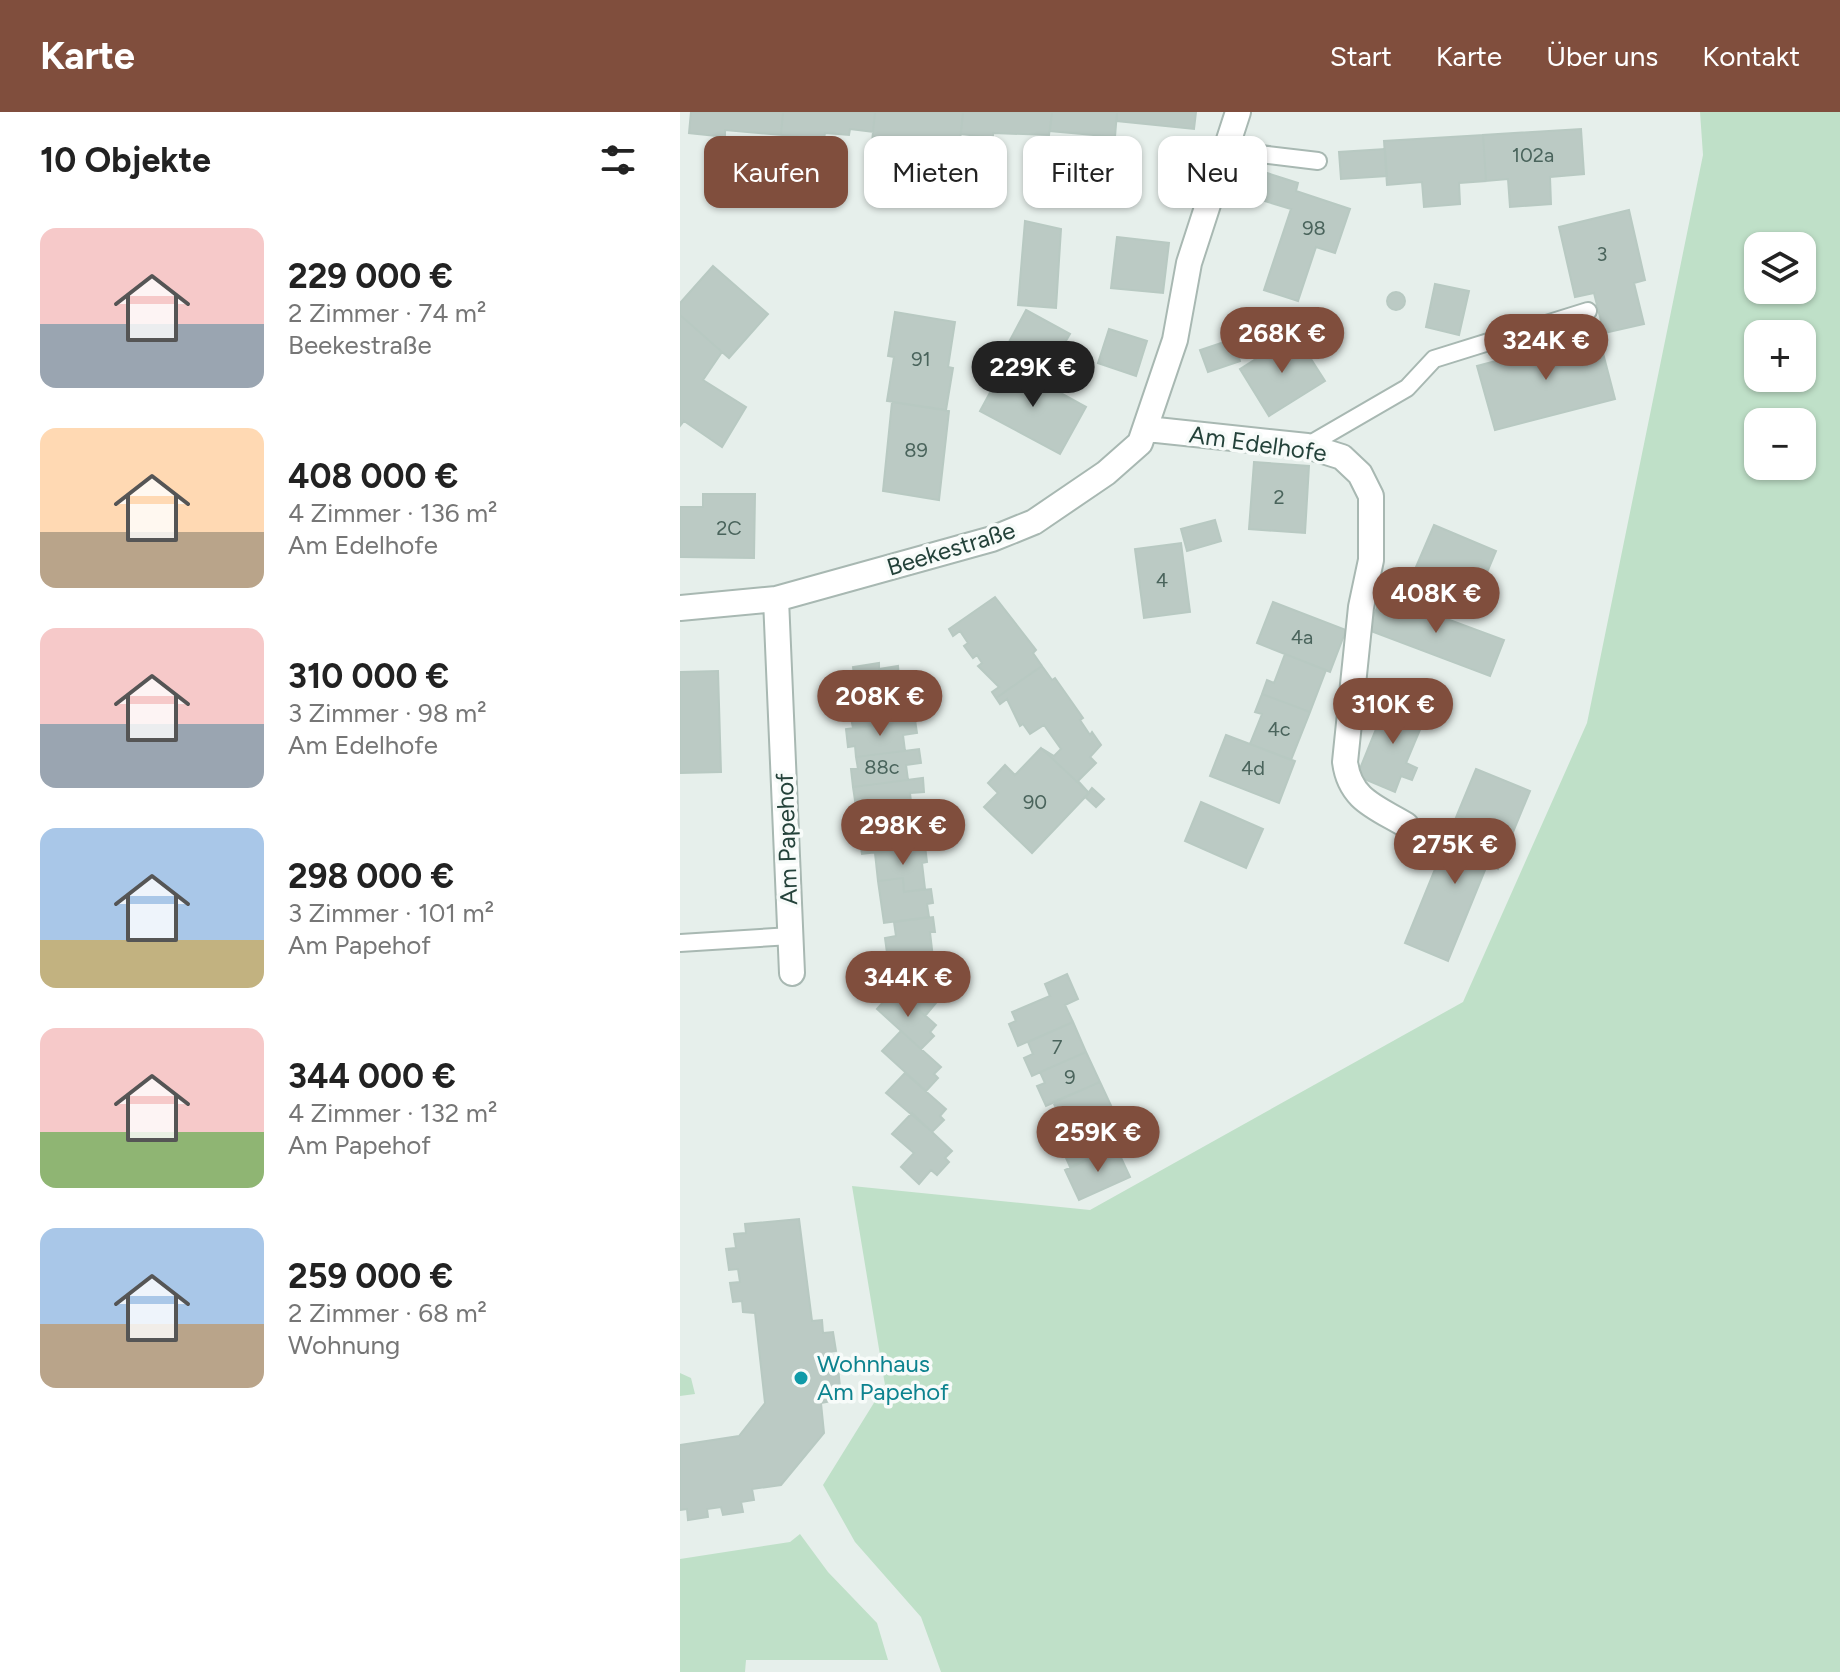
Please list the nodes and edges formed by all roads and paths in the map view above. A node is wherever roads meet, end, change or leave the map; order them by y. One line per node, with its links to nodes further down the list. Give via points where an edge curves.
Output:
1 (1238, 112): 2 (street, Beekestraße)
2 (1231, 136)
3 (1267, 155): 4 (lane)
4 (1318, 161)
5 (1207, 208): 7 (street, Beekestraße)
6 (1588, 311): 8 (lane, via 1434,359 1407,388)
7 (1147, 429): 8 (street, Am Edelhofe); 9 (street, Beekestraße, via 1140,443 1106,473 1034,522 992,539)
8 (1307, 446): 11 (street, Am Edelhofe, via 1342,457 1360,474 1371,496 1371,560 1345,762 1348,783 1360,797)
9 (776, 599): 10 (street, Beekestraße); 12 (street, Am Papehof)
10 (680, 608)
11 (1406, 825)
12 (791, 936): 13 (lane, Am Papehof); 14 (street, Am Papehof)
13 (680, 943)
14 (792, 973)

